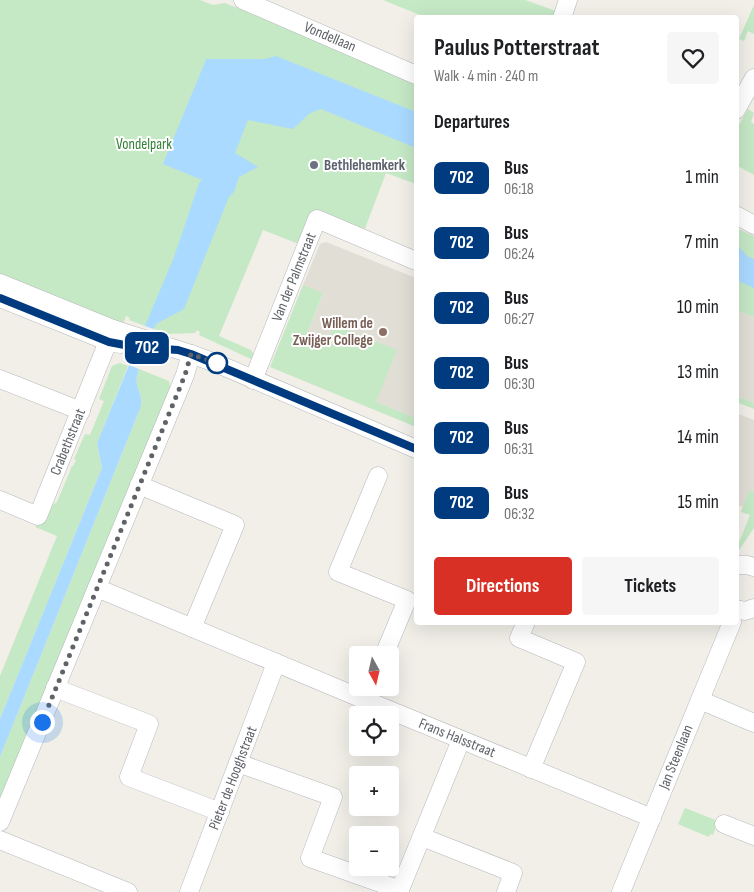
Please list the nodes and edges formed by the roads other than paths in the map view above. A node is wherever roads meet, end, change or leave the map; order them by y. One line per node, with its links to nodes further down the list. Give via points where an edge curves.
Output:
1 (243, 0): 3 (street, Vondellaan)
2 (568, 0): 4 (street)
3 (278, 7): 5 (street, Vondellaan)
4 (563, 15)
5 (414, 74)
6 (754, 78): 7 (street)
7 (744, 106)
8 (739, 217): 9 (street)
9 (754, 225)
10 (414, 259): 16 (street, Van der Palmstraat, via 317,219)
11 (0, 283): 13 (street)
12 (0, 298): 13 (street)
13 (111, 336): 14 (street); 17 (street, Crabethstraat)
14 (184, 352): 16 (street); 20 (street, via 185,375)
15 (0, 379): 17 (street)
16 (253, 380): 18 (street)
17 (81, 411): 21 (street, Crabethstraat, via 38,516)
18 (414, 448)
19 (378, 476): 26 (street, via 338,572 407,600)
20 (139, 485): 22 (street); 25 (street, via 235,525)
21 (0, 500)
22 (97, 588): 25 (street, Frans Halsstraat); 28 (street)
23 (525, 625): 35 (street, via 519,638 576,662)
24 (733, 625): 31 (street, Jan Steenlaan)
25 (192, 628): 27 (street, Frans Halsstraat)
26 (388, 646)
27 (276, 663): 29 (street, Frans Halsstraat); 34 (street, Pieter de Hooghstraat)
28 (55, 688): 36 (street, via 149,724 129,777); 38 (street)
29 (349, 688)
30 (371, 696): 33 (street, Frans Halsstraat)
31 (700, 700): 32 (street); 37 (street, Jan Steenlaan)
32 (754, 723)
33 (461, 740): 35 (street, Frans Halsstraat); 41 (street)
34 (238, 763): 36 (street, Pieter de Hooghstraat); 43 (street, via 332,797 310,858)
35 (531, 769): 37 (street, Frans Halsstraat)
36 (220, 812): 45 (street, Pieter de Hooghstraat)
37 (652, 818): 47 (street, Jan Steenlaan)
38 (0, 822)
39 (724, 824): 40 (street)
40 (754, 836)
41 (422, 837): 43 (street); 46 (street, via 513,873)
42 (0, 840): 44 (street)
43 (400, 891)
44 (128, 892)
45 (189, 892)
46 (506, 892)
47 (621, 892)

